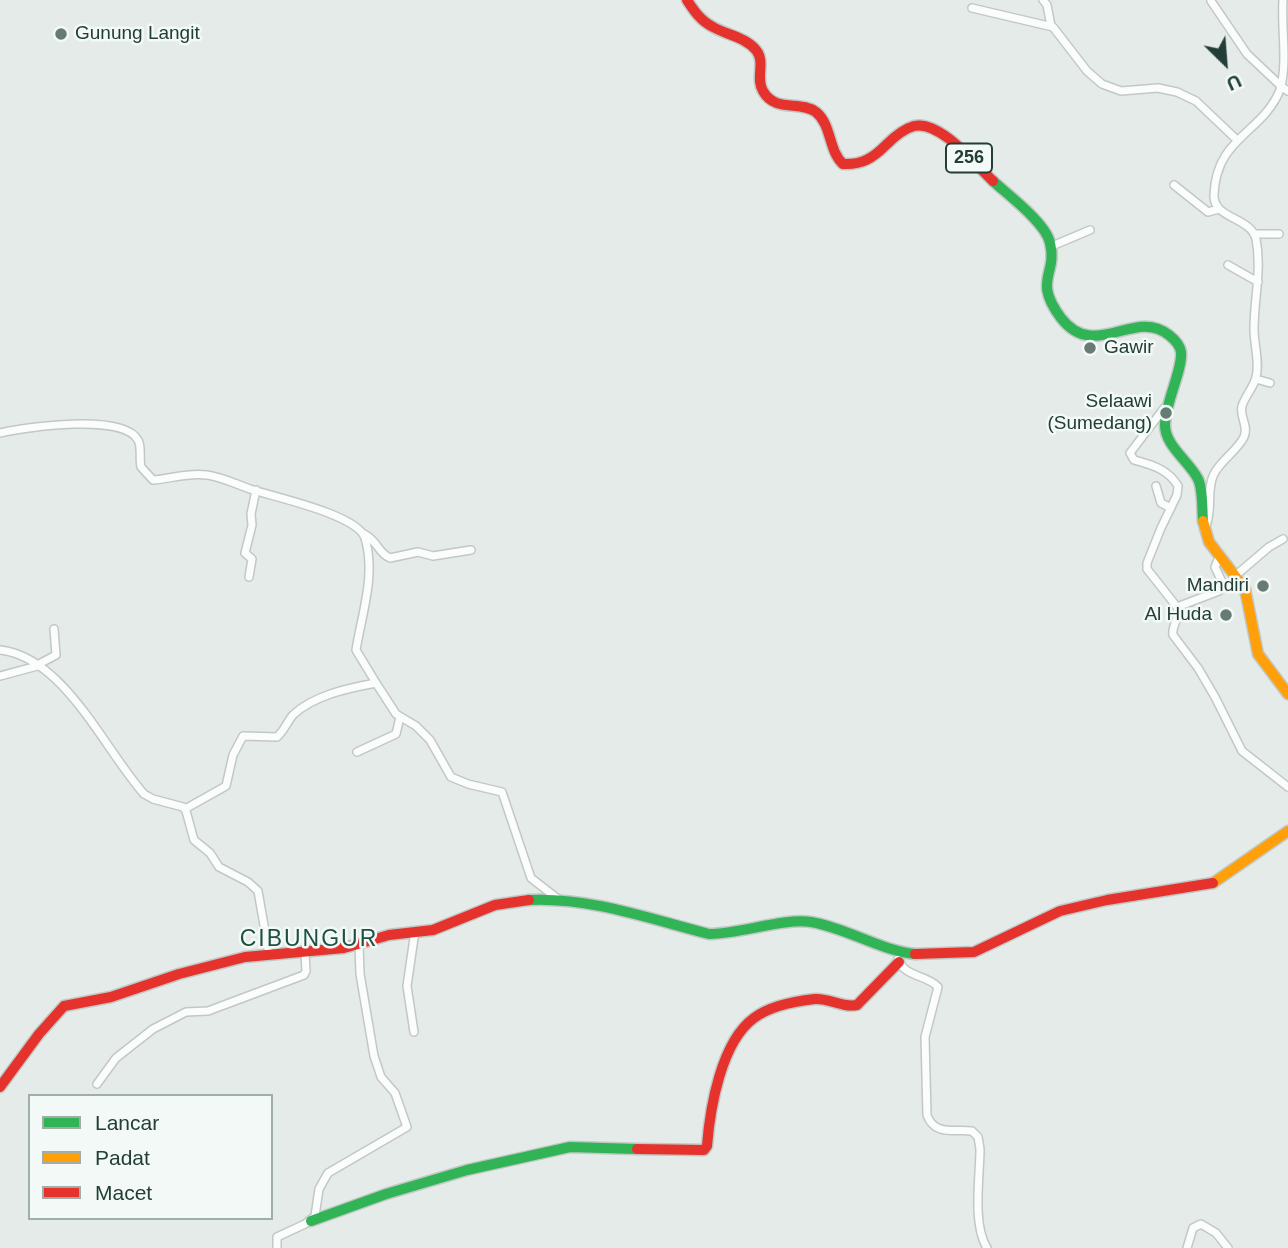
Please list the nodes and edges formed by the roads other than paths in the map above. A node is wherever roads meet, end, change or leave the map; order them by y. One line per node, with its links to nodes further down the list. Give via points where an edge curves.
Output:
1 (687, 0): 14 (street, 256, via 704,23 758,52 759,85 770,100 820,115 839,161 864,164 898,132 934,128 1040,225)
2 (1043, 0): 6 (street)
3 (1283, 0): 7 (street)
4 (1211, 1): 7 (street, via 1247,54)
5 (972, 8): 6 (street)
6 (1051, 26): 8 (street, via 1102,84 1121,91 1158,88 1177,92 1196,101)
7 (1285, 89): 8 (street)
8 (1237, 140): 10 (street, via 1219,166 1214,198)
9 (1174, 184): 10 (street, via 1208,212)
10 (1219, 209): 12 (street)
11 (1090, 230): 14 (street)
12 (1254, 234): 13 (street); 16 (street)
13 (1279, 234)
14 (1052, 246): 19 (street, via 1044,290 1057,313 1076,332 1097,336 1152,326 1167,332 1179,345 1181,354)
15 (1228, 265): 16 (street)
16 (1258, 282): 17 (street)
17 (1256, 379): 18 (street); 24 (street, via 1242,407 1244,436 1213,474)
18 (1270, 383)
19 (1169, 401): 23 (street, via 1130,453 1134,460 1157,467 1175,481 1178,490); 24 (street, via 1167,437 1199,480)
20 (0, 433): 22 (street, via 27,426 103,424 137,438 141,467 153,480 207,475)
21 (1156, 486): 23 (street, via 1161,503)
22 (256, 491): 25 (street, via 332,514); 30 (street, via 245,553 252,560)
23 (1171, 508): 31 (street, via 1147,566)
24 (1204, 530): 28 (street)
25 (363, 534): 27 (street, via 390,558); 36 (street, via 369,586 356,650)
26 (1283, 539): 29 (street)
27 (471, 550)
28 (1219, 558): 29 (street); 31 (street, via 1214,565 1223,587)
29 (1235, 576): 37 (street, via 1248,596 1258,654)
30 (249, 577)
31 (1177, 607): 40 (street, via 1173,635 1198,668 1242,751)
32 (54, 629): 34 (street, via 56,656)
33 (0, 650): 34 (street)
34 (40, 665): 35 (street); 41 (street, via 76,702 145,795)
35 (0, 676)
36 (376, 683): 38 (street); 41 (street, via 300,709 277,737 243,736 226,786)
37 (1288, 694)
38 (400, 717): 39 (street, via 397,734); 43 (street, via 430,740 454,779 504,794 531,878)
39 (357, 752)
40 (1288, 786)
41 (185, 809): 47 (street, via 194,840 219,867 258,891)
42 (1288, 831): 48 (street, via 1212,883 1060,911 974,952)
43 (558, 899): 44 (street, via 495,905 443,927); 48 (street, via 709,934 810,922)
44 (415, 931): 45 (street); 49 (street, via 407,986)
45 (359, 944): 46 (street); 52 (street, via 376,1064 395,1093 407,1127 328,1173)
46 (305, 953): 47 (street); 50 (street, via 304,975 208,1011 186,1012 153,1029 116,1058)
47 (269, 954): 51 (street, via 212,964 111,998 68,1004)
48 (898, 957): 52 (street, via 857,1005 818,999 768,1011 752,1020 720,1074 704,1150 570,1147 467,1170); 54 (street, via 908,972 938,987 925,1037 927,1115 937,1129 972,1131 978,1137 980,1226)
49 (414, 1032)
50 (97, 1084)
51 (0, 1087)
52 (311, 1221): 53 (street, via 277,1237)
53 (276, 1248)
54 (987, 1248)
55 (1187, 1248): 56 (street, via 1193,1228 1200,1224 1211,1228)
56 (1228, 1248)

